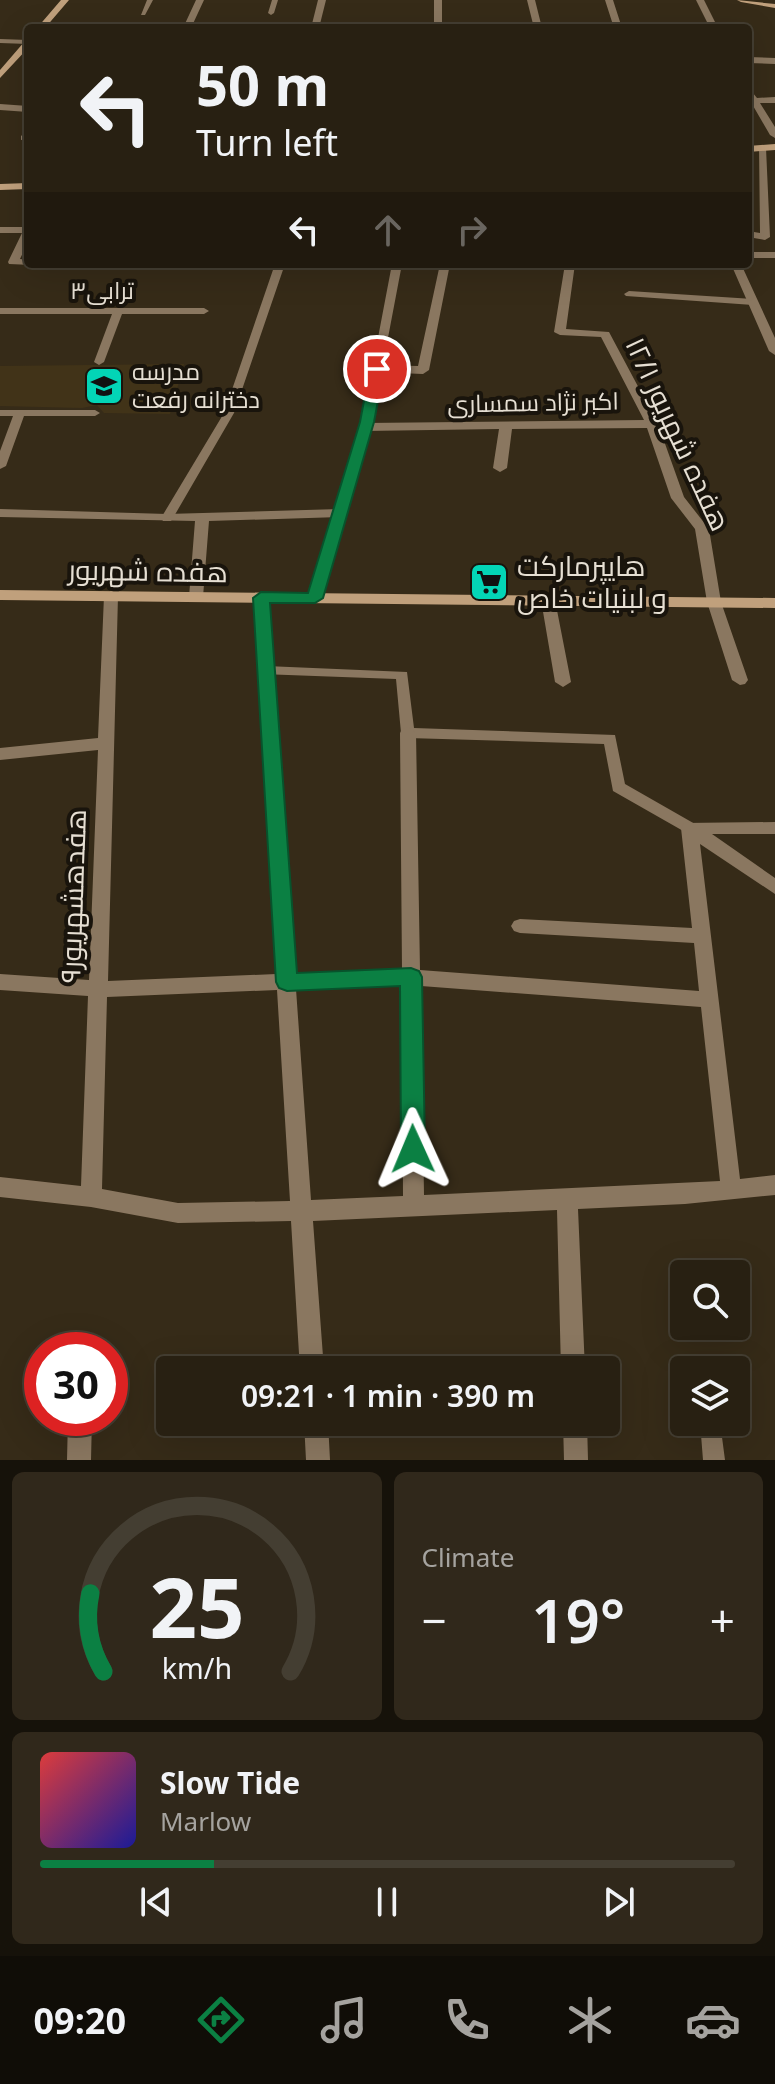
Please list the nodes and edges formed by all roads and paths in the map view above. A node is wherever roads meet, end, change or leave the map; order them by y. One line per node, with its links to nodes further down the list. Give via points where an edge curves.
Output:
1 (65, 0): 14 (main road)
2 (150, 0): 13 (lane)
3 (200, 0): 15 (street)
4 (275, 0): 12 (lane)
5 (322, 0): 16 (street)
6 (438, 0): 17 (street)
7 (531, 0): 18 (street)
8 (609, 0): 19 (street)
9 (700, 0): 20 (street)
10 (741, 0): 11 (main road)
11 (775, 6)
12 (271, 13)
13 (143, 14)
14 (44, 24)
15 (189, 24)
16 (316, 24)
17 (438, 24)
18 (537, 24)
19 (617, 24)
20 (712, 24)
21 (0, 41): 22 (street)
22 (24, 42)
23 (24, 47): 26 (main road)
24 (752, 60): 25 (street)
25 (775, 61)
26 (0, 75)
27 (775, 100): 28 (street)
28 (752, 101)
29 (752, 102): 32 (street)
30 (0, 107): 31 (street)
31 (24, 109)
32 (775, 135)
33 (775, 147): 34 (main road)
34 (762, 148): 35 (main road); 40 (lane, via 765,237)
35 (752, 149)
36 (24, 186): 37 (main road)
37 (0, 187)
38 (0, 230): 39 (street)
39 (24, 231)
40 (752, 235)
41 (24, 239): 44 (street, via 13,262)
42 (752, 255): 43 (street)
43 (775, 255)
44 (24, 263)
45 (279, 268): 70 (lane, via 229,413)
46 (396, 268): 58 (lane)
47 (444, 268): 58 (street, via 423,370)
48 (569, 268): 62 (street, هفده شهریور ۱۲/۱, via 560,332 605,334)
49 (738, 268): 51 (street)
50 (629, 294): 51 (lane)
51 (755, 305): 52 (street); 56 (street)
52 (775, 309)
53 (0, 311): 54 (lane, ترابی۳)
54 (118, 311): 55 (lane, ترابی۳); 57 (lane)
55 (204, 311)
56 (775, 351)
57 (99, 362)
58 (377, 369): 64 (lane)
59 (0, 413): 60 (lane)
60 (20, 413): 61 (lane); 65 (lane)
61 (95, 413)
62 (652, 424): 63 (street, اکبر نژاد سمساری); 77 (street, هفده شهریور ۱۲/۱, via 678,498 702,529)
63 (506, 425): 64 (street, اکبر نژاد سمساری); 66 (street)
64 (365, 427): 68 (lane)
65 (0, 466)
66 (500, 468)
67 (0, 513): 70 (street)
68 (340, 513): 69 (street); 75 (lane)
69 (202, 517): 70 (street); 73 (street)
70 (167, 518)
71 (0, 595): 72 (main road, هفده شهریور)
72 (111, 596): 73 (main road, هفده شهریور); 83 (street, هفدهشهریور۹)
73 (196, 597): 74 (main road, هفده شهریور)
74 (261, 598): 75 (main road, هفده شهریور); 79 (street)
75 (315, 598): 76 (main road, هفده شهریور)
76 (548, 600): 77 (main road, هفده شهریور); 81 (street)
77 (714, 602): 78 (main road, هفده شهریور); 80 (street, هفده شهریور ۱۲/۱)
78 (775, 603)
79 (266, 671): 82 (lane, via 402,675); 92 (street)
80 (740, 680)
81 (563, 682)
82 (408, 733): 85 (lane, via 610,739 618,787); 90 (street)
83 (106, 743): 84 (street); 93 (street, هفدهشهریور۹)
84 (0, 754)
85 (690, 828): 86 (street); 87 (street); 89 (street)
86 (775, 828)
87 (775, 887)
88 (520, 926): 89 (street)
89 (702, 936): 94 (street)
90 (411, 977): 92 (street); 94 (street); 100 (street)
91 (0, 982): 93 (street)
92 (287, 982): 93 (street); 101 (street)
93 (98, 989): 98 (street, هفدهشهریور۹)
94 (709, 1000): 97 (street)
95 (775, 1185): 97 (street)
96 (0, 1187): 98 (street)
97 (731, 1189): 99 (street)
98 (91, 1197): 101 (street, via 178,1213)
99 (567, 1199): 100 (street); 103 (street)
100 (414, 1206): 101 (street)
101 (300, 1211): 102 (street)
102 (311, 1356)
103 (573, 1356)
104 (80, 1436): 108 (street)
105 (317, 1436): 109 (street)
106 (575, 1436): 110 (street)
107 (711, 1436): 111 (lane)
108 (79, 1460)
109 (318, 1460)
110 (576, 1460)
111 (714, 1460)

